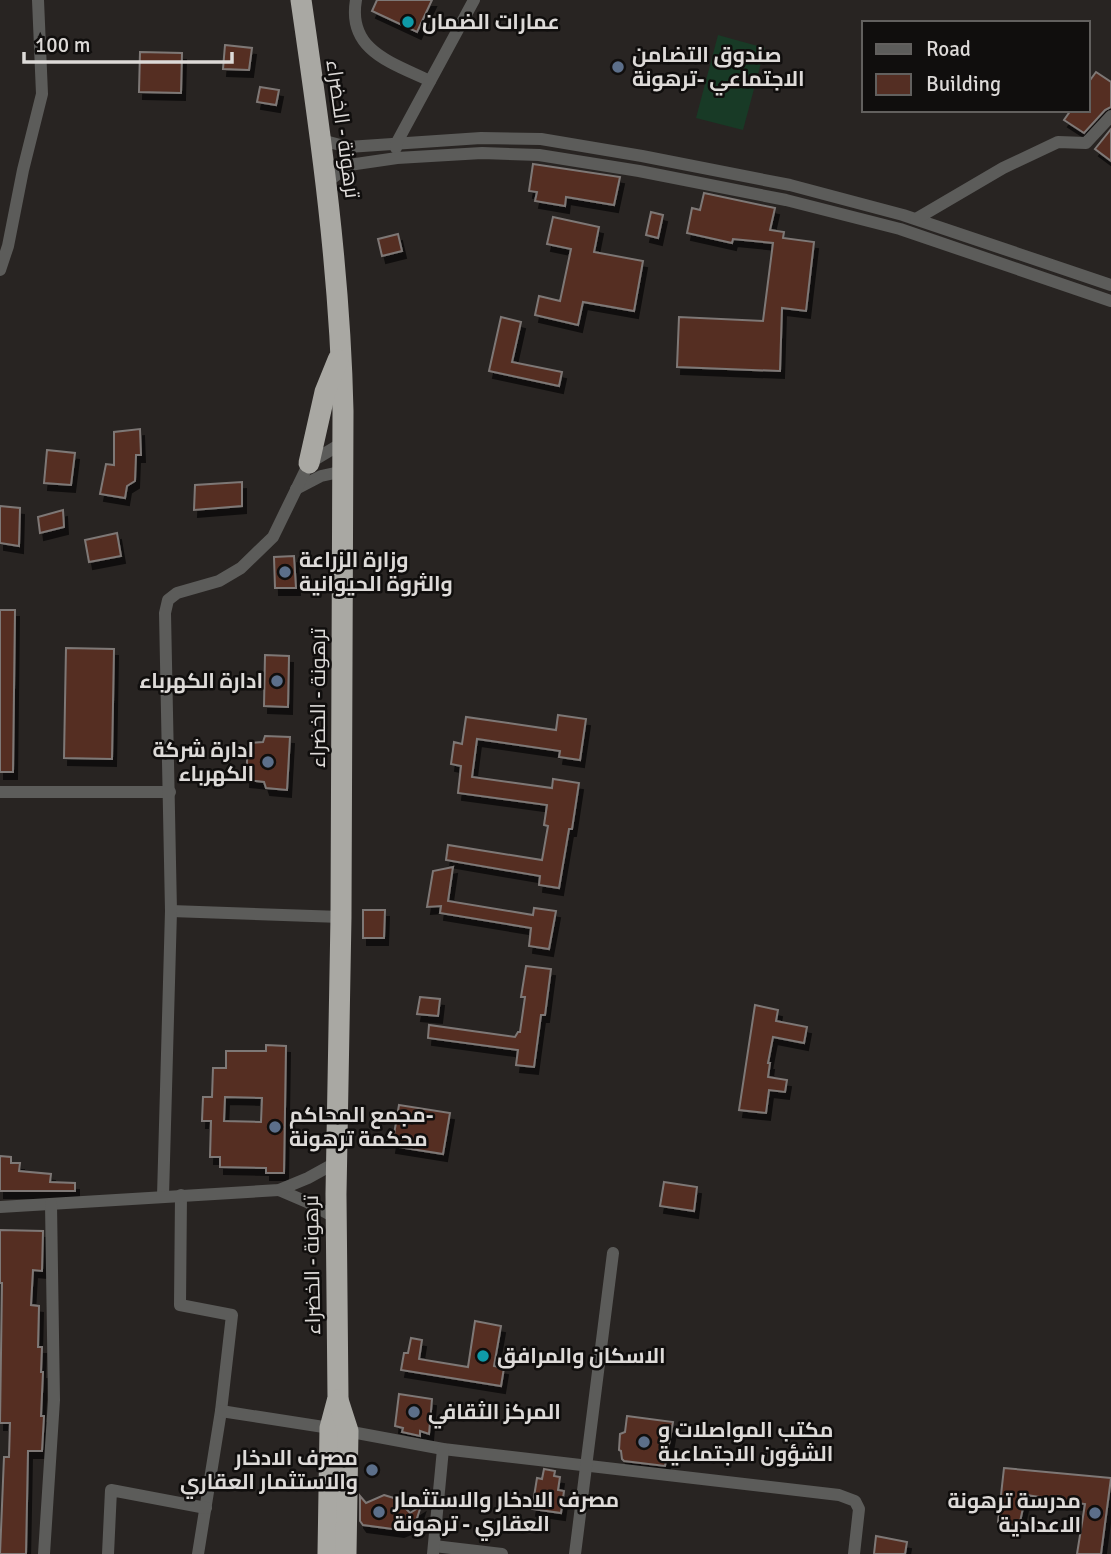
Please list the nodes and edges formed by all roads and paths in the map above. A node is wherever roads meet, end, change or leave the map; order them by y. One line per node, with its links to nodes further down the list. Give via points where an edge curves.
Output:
1 (37, 0): 14 (street, via 42,94)
2 (301, 0): 7 (highway, ترهونة - الخضراء)
3 (356, 0): 5 (street, via 357,31 365,45)
4 (474, 0): 5 (street)
5 (430, 81): 8 (street)
6 (1111, 116): 13 (street, via 1086,143 1058,142)
7 (321, 140): 8 (street, via 348,147); 11 (highway, ترهونة - الخضراء)
8 (396, 144): 9 (street); 10 (street, via 541,139)
9 (397, 158): 11 (street, via 349,165); 12 (street, via 539,155)
10 (710, 169): 12 (street); 13 (street)
11 (326, 183): 17 (highway, ترهونة - الخضراء)
12 (708, 184): 16 (street, via 900,229)
13 (916, 219): 15 (street)
14 (0, 270)
15 (1111, 285)
16 (1111, 301)
17 (342, 351): 18 (highway, ترهونة - الخضراء); 19 (highway, via 325,392)
18 (344, 443): 19 (street); 20 (highway, ترهونة - الخضراء)
19 (309, 463): 21 (street)
20 (344, 471): 21 (street); 25 (highway, ترهونة - الخضراء)
21 (296, 489): 23 (street, via 273,537 240,568 168,600)
22 (0, 792): 23 (street)
23 (170, 792): 24 (street)
24 (172, 911): 25 (street); 29 (street)
25 (341, 917): 26 (highway, ترهونة - الخضراء)
26 (337, 1162): 27 (street); 32 (highway, ترهونة - الخضراء)
27 (279, 1191): 28 (street); 32 (street)
28 (181, 1195): 29 (street); 34 (street, via 180,1305 232,1315)
29 (163, 1196): 30 (street)
30 (51, 1204): 31 (street); 40 (street, via 54,1400)
31 (0, 1207)
32 (336, 1218): 35 (highway, ترهونة - الخضراء)
33 (613, 1253): 37 (street)
34 (221, 1411): 35 (street); 38 (street)
35 (339, 1429): 36 (street); 43 (highway); 44 (highway)
36 (443, 1449): 37 (street); 39 (street)
37 (585, 1466): 46 (street); 47 (street, via 839,1495 855,1501 859,1509)
38 (205, 1508): 41 (street, via 111,1490); 42 (street)
39 (434, 1550): 45 (street)
40 (44, 1554)
41 (108, 1554)
42 (198, 1554)
43 (328, 1554)
44 (346, 1554)
45 (502, 1554)
46 (575, 1554)
47 (854, 1554)

